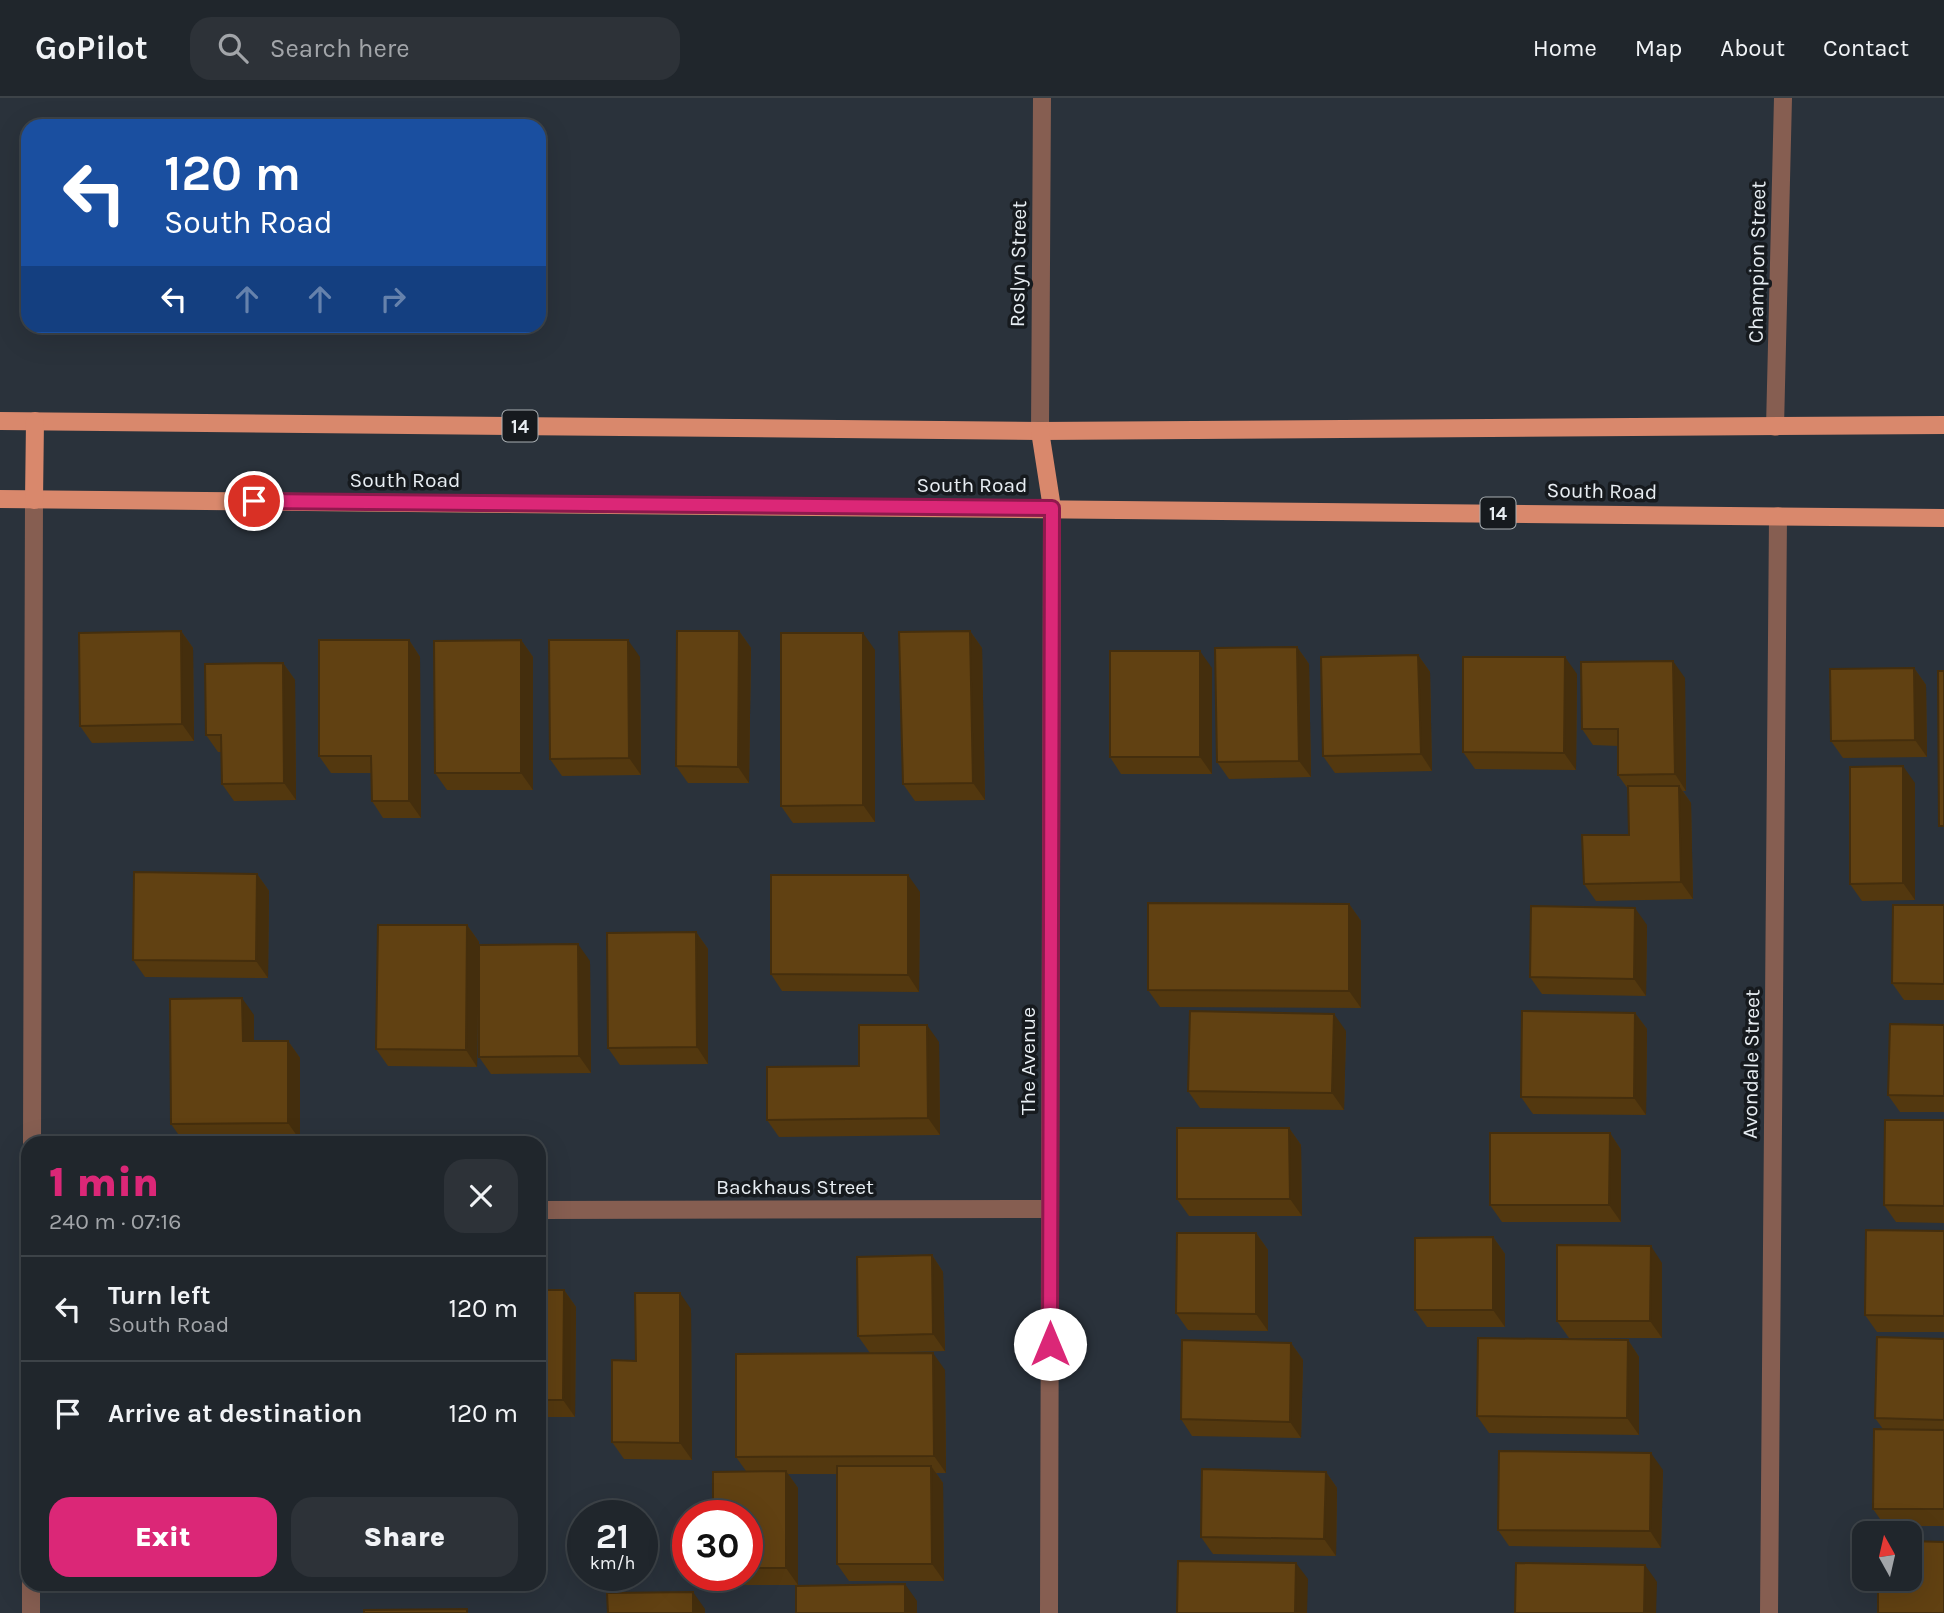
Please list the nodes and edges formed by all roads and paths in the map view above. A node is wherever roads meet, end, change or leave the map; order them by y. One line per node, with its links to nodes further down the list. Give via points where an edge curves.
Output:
1 (1042, 98): 7 (street, Roslyn Street)
2 (1783, 98): 6 (street, Champion Street)
3 (0, 421): 4 (main road, 14)
4 (35, 421): 7 (main road, 14); 9 (main road)
5 (1944, 425): 6 (main road, 14)
6 (1775, 427): 7 (main road, 14)
7 (1040, 431): 10 (main road)
8 (0, 499): 9 (main road, South Road / 14)
9 (34, 500): 10 (main road, South Road / 14); 13 (street)
10 (1052, 508): 11 (main road, South Road / 14); 14 (street, The Avenue)
11 (1778, 516): 12 (main road, South Road / 14); 19 (street, Avondale Street)
12 (1944, 518)
13 (32, 1136)
14 (1050, 1209): 15 (street, Backhaus Street); 18 (street, The Avenue)
15 (546, 1210)
16 (31, 1591): 17 (street)
17 (31, 1613)
18 (1049, 1613)
19 (1769, 1613)

